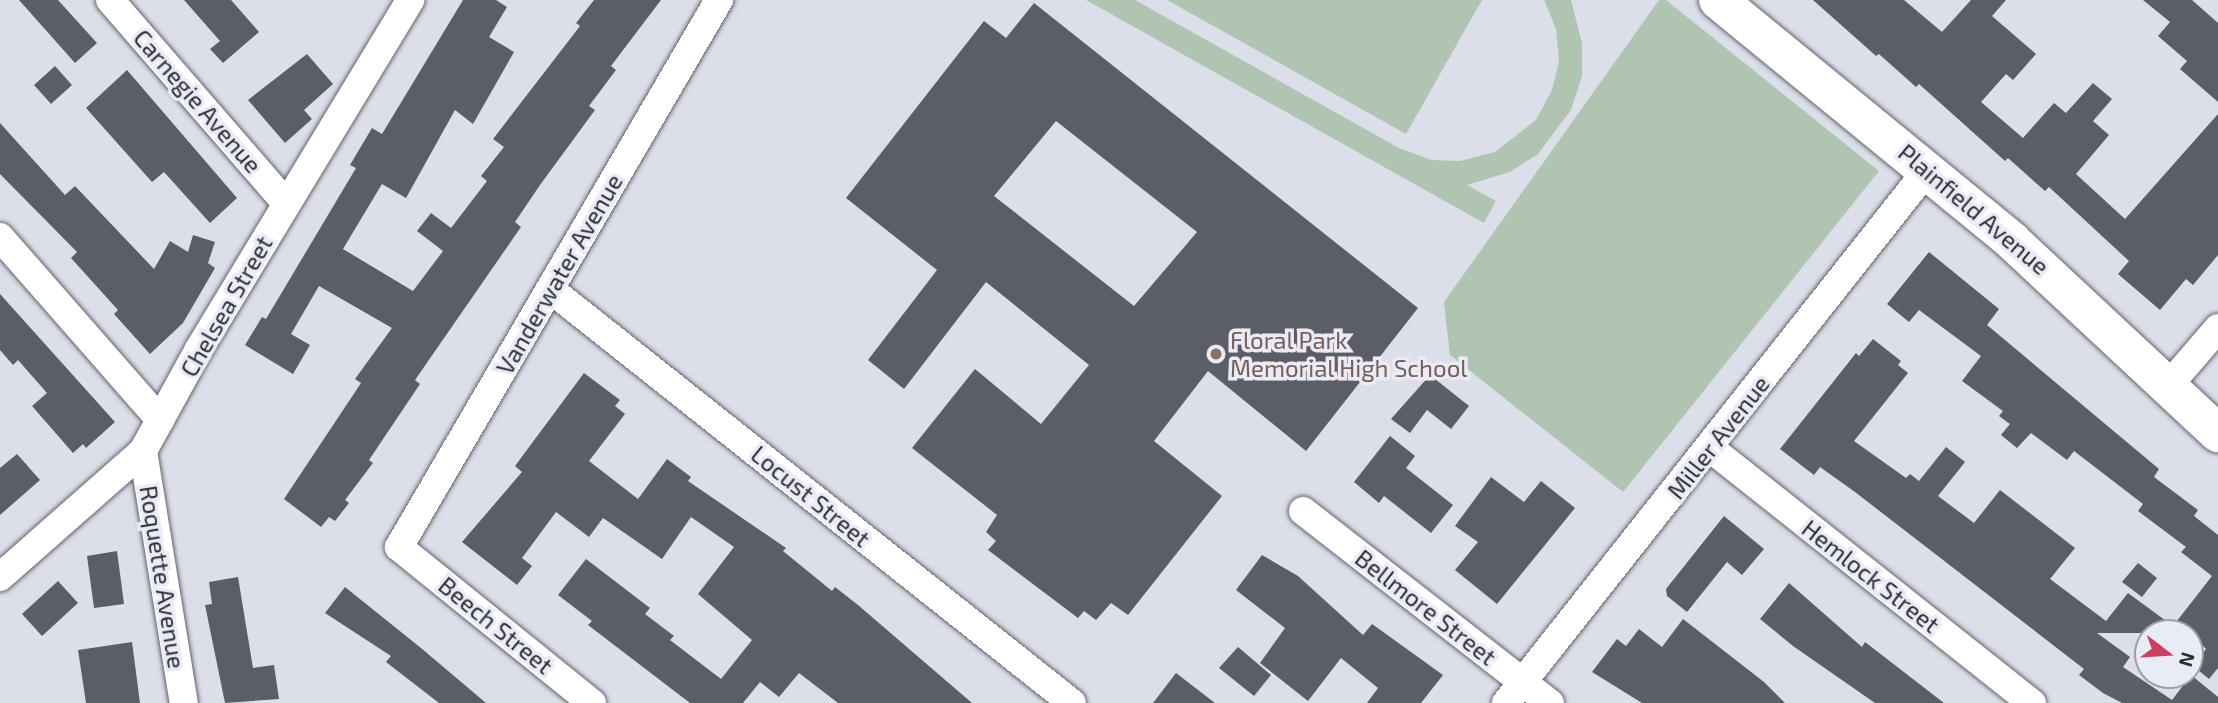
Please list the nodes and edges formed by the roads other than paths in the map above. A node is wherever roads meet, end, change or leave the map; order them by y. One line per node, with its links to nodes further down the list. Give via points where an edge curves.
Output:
1 (110, 0): 6 (street, Carnegie Avenue)
2 (410, 0): 6 (street, Chelsea Street)
3 (719, 0): 8 (street, Vanderwater Avenue)
4 (1718, 0): 5 (main road, Plainfield Avenue)
5 (1928, 169): 10 (main road, Plainfield Avenue); 13 (street, Miller Avenue)
6 (286, 202): 11 (street, Chelsea Street)
7 (0, 237): 11 (street)
8 (551, 289): 16 (street, Vanderwater Avenue); 21 (street, Locust Street)
9 (2218, 328): 10 (street)
10 (2169, 385): 12 (main road, Plainfield Avenue)
11 (160, 420): 14 (street, Chelsea Street)
12 (2218, 433)
13 (1710, 448): 18 (street, Miller Avenue); 23 (street, Hemlock Street)
14 (143, 451): 17 (street, Chelsea Street); 19 (street, Roquette Avenue)
15 (1303, 511): 18 (street, Bellmore Street)
16 (399, 547): 20 (street, Beech Street)
17 (0, 577)
18 (1515, 692): 22 (street, Bellmore Street)
19 (184, 703)
20 (592, 703)
21 (1072, 703)
22 (1550, 703)
23 (2032, 703)

